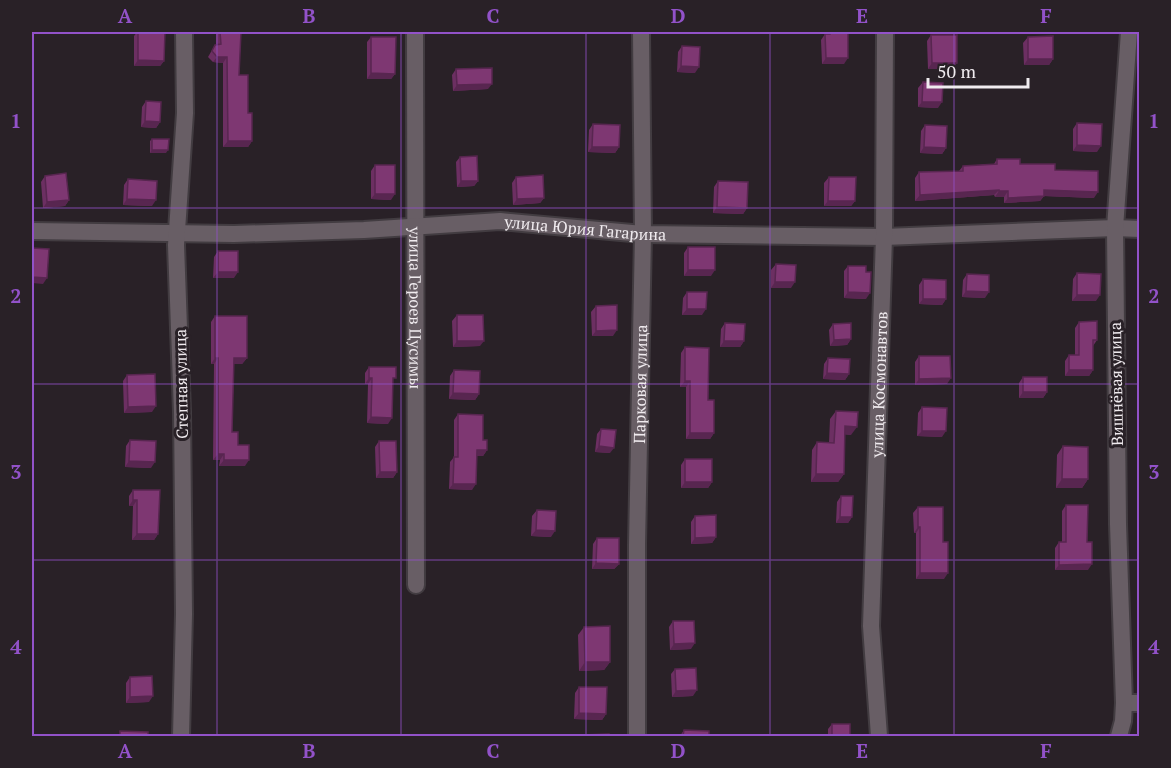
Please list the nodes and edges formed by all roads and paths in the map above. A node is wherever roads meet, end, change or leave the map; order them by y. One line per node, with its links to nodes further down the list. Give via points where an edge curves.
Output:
1 (184, 32): 10 (street, Степная улица, via 185,113)
2 (415, 32): 6 (street, улица Героев Цусимы)
3 (641, 32): 11 (street, Парковая улица)
4 (885, 32): 12 (street, улица Космонавтов)
5 (1129, 32): 7 (street, Вишнёвая улица)
6 (416, 226): 10 (street, улица Юрия Гагарина); 11 (street, улица Юрия Гагарина, via 500,221); 13 (street, улица Героев Цусимы)
7 (1115, 228): 8 (street, улица Юрия Гагарина); 12 (street, улица Юрия Гагарина); 14 (street, Вишнёвая улица, via 1118,524)
8 (1140, 229)
9 (32, 231): 10 (street, улица Юрия Гагарина)
10 (178, 234): 15 (street, Степная улица, via 184,614)
11 (643, 234): 12 (street, улица Юрия Гагарина); 16 (street, Парковая улица)
12 (884, 237): 17 (street, улица Космонавтов, via 872,626)
13 (416, 585)
14 (1132, 703): 18 (street, Вишнёвая улица)
15 (181, 736)
16 (637, 736)
17 (879, 736)
18 (1119, 736)

